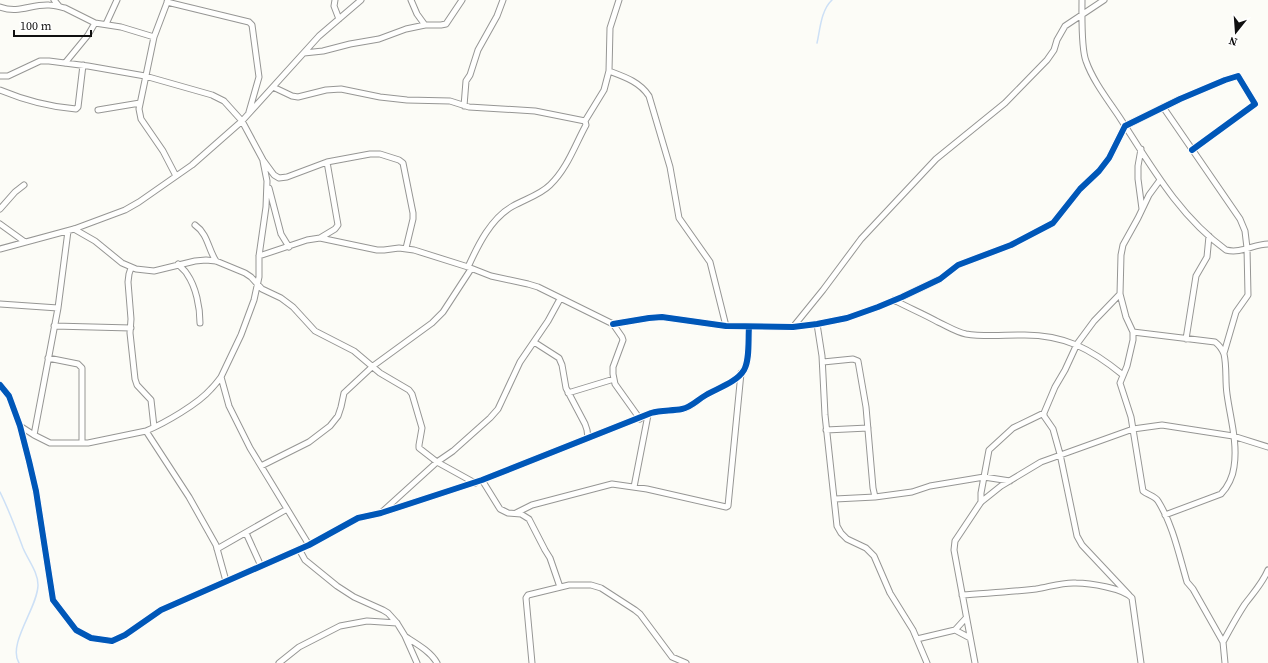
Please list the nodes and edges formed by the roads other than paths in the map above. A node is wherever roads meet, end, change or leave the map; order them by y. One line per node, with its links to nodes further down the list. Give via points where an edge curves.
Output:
1 (54, 0): 12 (street)
2 (117, 0): 17 (street)
3 (335, 0): 15 (street, via 334,6)
4 (361, 0): 15 (street)
5 (411, 0): 18 (street)
6 (462, 0): 18 (street, via 446,24)
7 (503, 0): 29 (street, via 466,81)
8 (618, 0): 23 (street, via 610,28)
9 (1082, 0): 14 (street)
10 (1104, 0): 14 (street)
11 (167, 1): 19 (street); 32 (street, via 252,24 259,77)
12 (60, 6): 13 (street, via 10,10); 16 (street)
13 (0, 7)
14 (1082, 16): 35 (street, via 1085,60); 75 (street, via 1065,26 1047,60 1005,103 936,159 861,239)
15 (339, 19): 20 (street)
16 (95, 23): 17 (street); 21 (street)
17 (106, 24): 19 (street)
18 (425, 25): 20 (street, via 378,39)
19 (154, 37): 25 (street)
20 (304, 53): 26 (street)
21 (66, 63): 22 (street); 24 (street, via 40,61 8,76)
22 (83, 65): 25 (street); 27 (street, via 76,109 44,104)
23 (609, 71): 34 (street, via 604,90); 73 (street, via 634,81 645,89 649,96 670,167 679,218 710,262)
24 (0, 76)
25 (145, 76): 28 (street); 33 (street, via 220,98)
26 (273, 88): 29 (street, via 298,97 341,89 407,100 450,101); 32 (street)
27 (0, 90)
28 (140, 103): 31 (street); 40 (street, via 141,119 163,151)
29 (464, 106): 34 (street, via 535,111)
30 (1163, 107): 35 (street); 37 (street); 37 (street, via 1238,76 1255,104)
31 (98, 110)
32 (249, 113): 33 (street)
33 (242, 121): 38 (street); 40 (street)
34 (585, 121): 62 (street, via 586,125 563,171 550,186 500,215 475,250)
35 (1125, 126): 36 (street); 66 (street, via 1109,158 1053,223 1011,245 958,265 940,279)
36 (1141, 149): 41 (street); 45 (street, via 1138,179)
37 (1192, 150): 56 (street, via 1240,219 1245,231)
38 (263, 160): 39 (street, via 274,175 282,178); 42 (street)
39 (328, 162): 51 (street, via 338,225); 55 (street, via 375,154 402,161 413,213)
40 (176, 176): 48 (street, via 124,210)
41 (1160, 180): 45 (street); 50 (street, via 1192,220)
42 (266, 181): 54 (street, via 280,231); 58 (street, via 266,207)
43 (24, 185): 44 (street)
44 (0, 209)
45 (1142, 210): 64 (street, via 1123,245)
46 (0, 224): 52 (street)
47 (195, 225): 59 (street, via 206,236 209,249)
48 (74, 229): 49 (street); 61 (street)
49 (68, 231): 52 (street); 68 (street)
50 (1209, 236): 56 (street, via 1226,250 1241,251); 78 (street, via 1207,257 1196,276)
51 (320, 238): 54 (street); 55 (street, via 384,250)
52 (24, 242): 57 (street)
53 (1268, 244): 56 (street)
54 (289, 247): 58 (street)
55 (406, 248): 62 (street)
56 (1247, 248): 81 (street, via 1248,296 1236,312)
57 (0, 249)
58 (259, 256): 63 (street)
59 (216, 261): 60 (street, via 201,260); 63 (street, via 245,273)
60 (178, 264): 61 (street, via 154,271); 69 (street, via 187,273 194,290)
61 (131, 268): 76 (street, via 128,282)
62 (469, 268): 65 (street, via 538,287); 84 (street, via 443,312)
63 (257, 285): 84 (street, via 293,307 315,331 354,351); 87 (street, via 253,306)
64 (1120, 294): 77 (street); 80 (street, via 1094,321)
65 (560, 299): 70 (street); 79 (street)
66 (894, 300): 71 (street, via 846,318); 80 (street, via 964,334 1042,335)
67 (0, 304): 68 (street)
68 (58, 308): 72 (street)
69 (200, 323)
70 (613, 324): 73 (street, via 662,317); 88 (street, via 623,340 613,367)
71 (817, 324): 75 (street); 83 (street)
72 (54, 326): 76 (street); 82 (street)
73 (726, 326): 74 (street)
74 (749, 327): 75 (street); 85 (street, via 747,361)
75 (792, 327)
76 (131, 328): 95 (street, via 134,379 150,400)
77 (1133, 332): 78 (street); 86 (street)
78 (1186, 339): 81 (street, via 1215,342)
79 (534, 342): 90 (street, via 559,358); 106 (street, via 520,362 498,409 453,451)
80 (1077, 344): 86 (street); 91 (street)
81 (1224, 353): 101 (street)
82 (48, 358): 100 (street); 103 (street, via 78,364 82,368)
83 (823, 362): 96 (street, via 853,359 858,361); 98 (street)
84 (373, 366): 106 (street, via 412,394 422,428 419,448); 107 (street, via 344,393 340,412 330,426 309,442)
85 (741, 373): 92 (street, via 734,380 701,397 690,406); 112 (street, via 728,506)
86 (1123, 375): 97 (street, via 1120,383)
87 (221, 377): 95 (street, via 211,390 190,406); 107 (street, via 232,412)
88 (614, 379): 90 (street); 93 (street)
89 (0, 385): 94 (street, via 9,396)
90 (568, 393): 102 (street, via 585,424)
91 (1044, 413): 105 (street, via 1053,429); 108 (street, via 1013,428 992,447 988,454)
92 (648, 415): 93 (street); 112 (street)
93 (640, 419): 102 (street)
94 (20, 426): 100 (street); 126 (street, via 36,490 53,600 76,630 91,638 112,641 161,610)
95 (154, 427): 99 (street)
96 (868, 428): 98 (street); 113 (street)
97 (1133, 428): 101 (street, via 1162,425); 105 (street); 119 (street, via 1144,491 1158,500)
98 (826, 430): 114 (street)
99 (146, 431): 103 (street); 122 (street, via 189,497)
100 (34, 435): 103 (street, via 50,443)
101 (1233, 436): 104 (street); 119 (street, via 1234,467 1226,489 1221,494)
102 (588, 438): 109 (street)
103 (82, 443)
104 (1268, 447)
105 (1060, 454): 110 (street); 129 (street, via 1077,536 1082,545)
106 (437, 462): 111 (street); 117 (street)
107 (261, 466): 116 (street)
108 (984, 477): 110 (street); 113 (street); 115 (street)
109 (482, 480): 111 (street); 118 (street, via 500,509)
110 (1010, 481): 115 (street)
111 (475, 483): 117 (street)
112 (634, 487): 118 (street, via 604,485 532,505)
113 (875, 497): 114 (street)
114 (835, 500): 135 (street, via 837,526 841,533 874,556 890,593)
115 (981, 502): 128 (street, via 955,541 954,550)
116 (287, 509): 120 (street); 121 (street)
117 (381, 513): 121 (street, via 358,518)
118 (516, 513): 127 (street, via 529,519 550,558)
119 (1165, 514): 136 (street, via 1187,582)
120 (246, 533): 122 (street); 124 (street)
121 (308, 545): 123 (street)
122 (218, 549): 126 (street)
123 (299, 549): 124 (street); 131 (street, via 305,560 337,586 383,610)
124 (261, 566): 126 (street)
125 (1268, 570): 136 (street)
126 (226, 581)
127 (560, 587): 140 (street, via 530,594 526,598); 141 (street, via 587,584 601,588 640,614 672,657)
128 (962, 594): 129 (street, via 1036,589 1075,582 1099,585); 130 (street)
129 (1129, 595): 144 (street, via 1132,598)
130 (966, 618): 132 (street); 134 (street)
131 (397, 623): 133 (street); 137 (street, via 367,621 340,626 299,647)
132 (955, 630): 134 (street); 135 (street)
133 (405, 636): 138 (street); 139 (street)
134 (970, 638): 143 (street)
135 (917, 639): 142 (street)
136 (1223, 642): 145 (street)
137 (279, 663)
138 (417, 663)
139 (437, 663)
140 (532, 663)
141 (686, 663)
142 (927, 663)
143 (976, 663)
144 (1141, 663)
145 (1225, 663)

